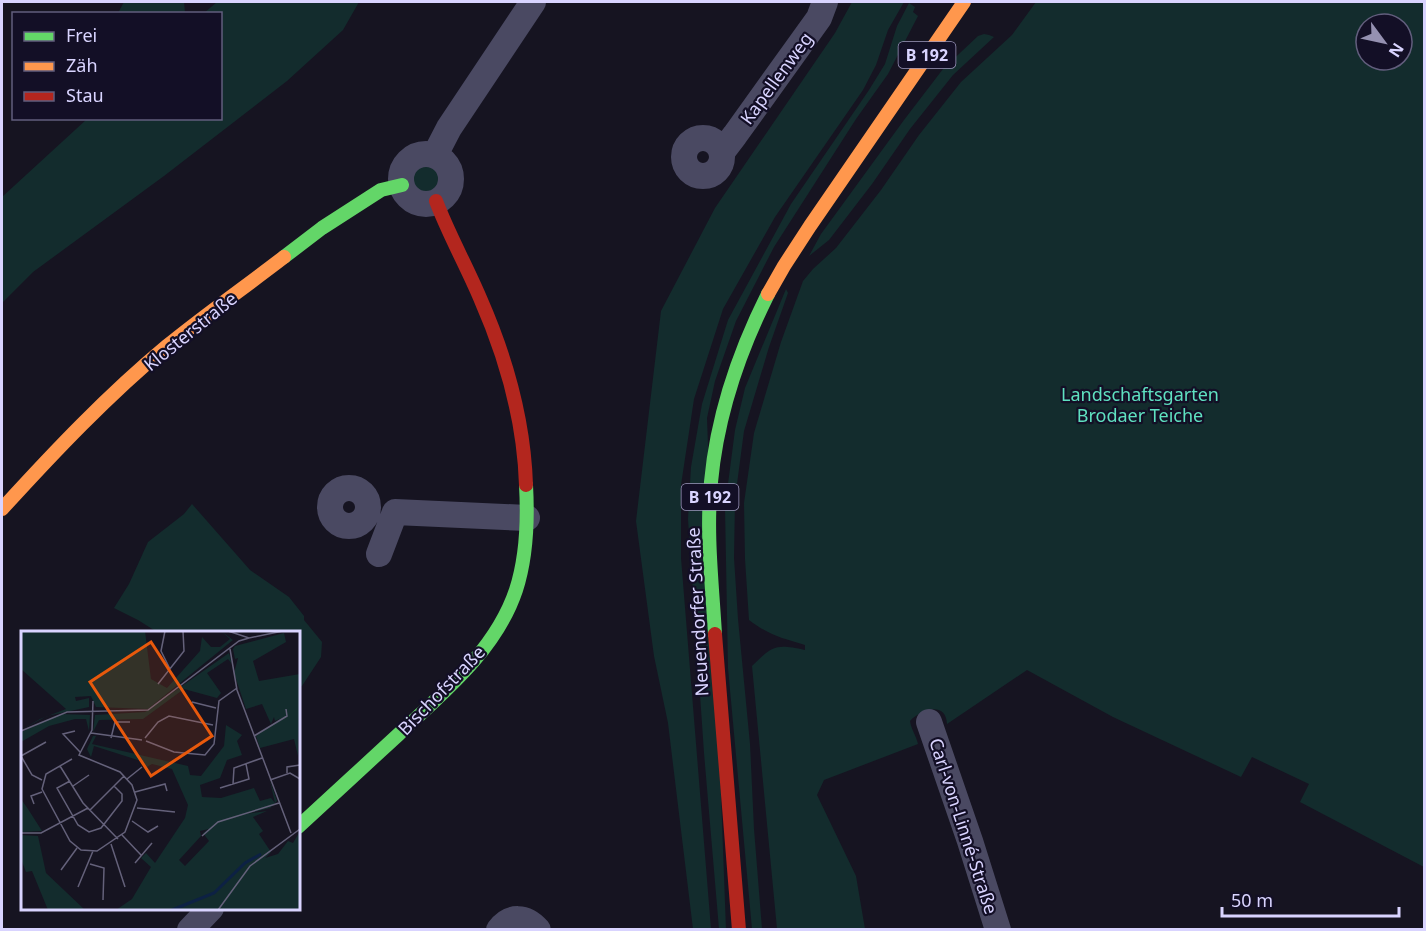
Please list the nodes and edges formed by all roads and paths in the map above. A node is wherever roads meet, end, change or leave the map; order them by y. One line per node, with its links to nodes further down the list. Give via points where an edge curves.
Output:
1 (532, 2): 5 (street, via 448,128)
2 (825, 2): 4 (street, Kapellenweg, via 819,18)
3 (964, 2): 19 (street, Neuendorfer Straße / B 192, via 779,274 752,328 720,424 713,466 710,542)
4 (722, 152)
5 (435, 155): 6 (street, via 418,155 410,160 402,174); 7 (street, via 447,165 451,181 443,197)
6 (402, 185): 7 (street, via 412,199); 8 (street, Klosterstraße, via 381,190 322,228 167,346 57,449)
7 (436, 201): 11 (street, Bischofstraße, via 501,347 524,446)
8 (2, 508)
9 (368, 510): 10 (street)
10 (395, 512): 11 (street); 12 (street)
11 (527, 519): 14 (street, Bischofstraße, via 519,578 496,630 479,655)
12 (379, 554)
13 (929, 722): 20 (street, Carl-von-Linné-Straße)
14 (300, 825)
15 (210, 910): 16 (street)
16 (190, 930)
17 (499, 930): 18 (street, via 506,922 520,918)
18 (538, 930)
19 (739, 930)
20 (998, 930)

